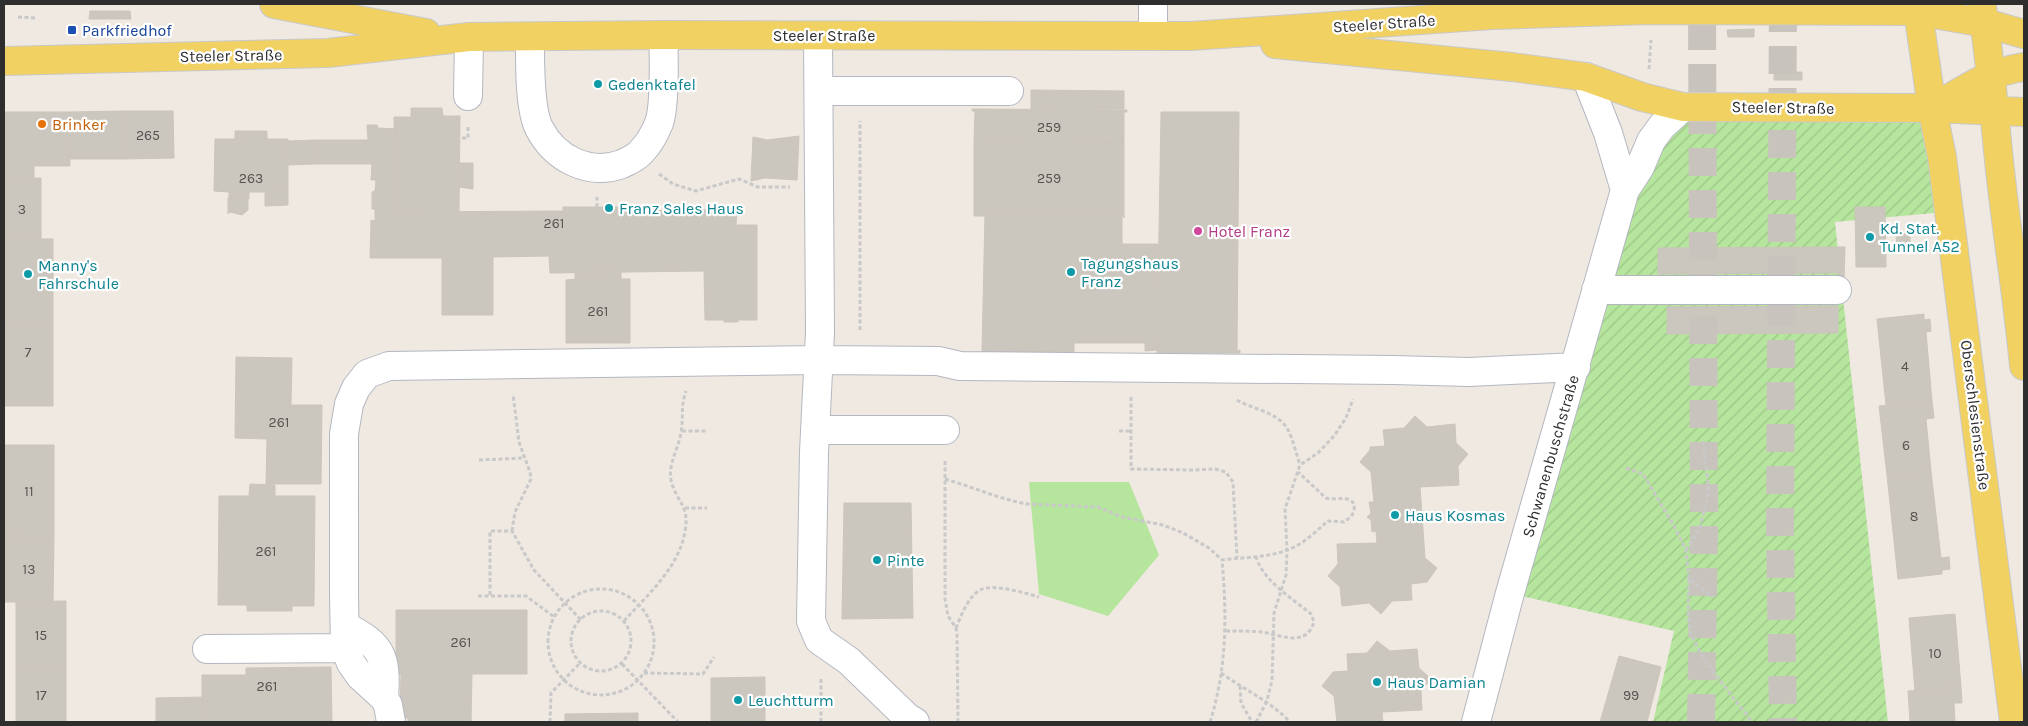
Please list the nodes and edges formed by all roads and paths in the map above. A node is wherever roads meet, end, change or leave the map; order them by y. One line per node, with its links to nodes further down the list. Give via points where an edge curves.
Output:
1 (274, 4): 13 (main road, Steeler Straße, via 404,30)
2 (1153, 4): 10 (street)
3 (1917, 7): 4 (main road, Steeler Straße); 11 (main road, Steeler Straße, via 1492,15); 23 (main road, Oberschlesienstraße)
4 (1983, 13): 7 (main road, Steeler Straße); 16 (main road)
5 (18, 17): 6 (path)
6 (37, 18)
7 (2024, 34)
8 (663, 35): 9 (main road, Steeler Straße); 12 (main road, Steeler Straße); 26 (street, via 660,120)
9 (818, 36): 10 (main road, Steeler Straße); 18 (street)
10 (1153, 36): 11 (main road, Steeler Straße)
11 (1191, 36): 17 (main road, Steeler Straße)
12 (530, 37): 13 (main road, Steeler Straße); 26 (street, via 534,114 548,141 568,160 598,168 614,167)
13 (463, 38): 14 (main road, Steeler Straße, via 328,53); 21 (street)
14 (4, 61)
15 (2024, 67): 16 (main road, Steeler Straße)
16 (1991, 75): 23 (main road, Steeler Straße); 24 (main road)
17 (1586, 77): 22 (main road, Steeler Straße, via 1642,97); 28 (street, via 1608,133)
18 (819, 91): 19 (street); 27 (street)
19 (861, 91): 20 (street); 33 (path)
20 (1009, 91)
21 (468, 96)
22 (1683, 107): 23 (main road, Steeler Straße); 28 (street, Schwanenbuschstraße, via 1651,141 1640,168)
23 (1932, 108): 24 (main road, Steeler Straße); 100 (main road, Oberschlesienstraße, via 1942,157)
24 (1994, 110): 25 (main road, Steeler Straße); 35 (main road)
25 (2024, 112)
26 (641, 153): 27 (path, via 662,178 689,190 708,189 739,179 758,187)
27 (818, 187): 31 (street)
28 (1625, 190): 29 (street, Schwanenbuschstraße)
29 (1596, 290): 30 (street); 36 (street, Schwanenbuschstraße)
30 (1837, 290)
31 (818, 360): 32 (street); 33 (street); 40 (street)
32 (687, 361): 34 (street); 45 (path)
33 (860, 362): 37 (street, via 938,361 960,366)
34 (511, 364): 47 (path, via 517,432); 75 (street, via 389,366 368,374 356,388 349,404 344,434)
35 (2024, 366)
36 (1576, 367): 38 (street, via 1470,372); 98 (street, Schwanenbuschstraße)
37 (1132, 369): 38 (street); 44 (path)
38 (1355, 371): 49 (path, via 1354,399 1346,418 1318,453)
39 (1232, 396): 49 (path, via 1281,421 1291,437)
40 (815, 430): 41 (street); 76 (street, via 811,621)
41 (945, 430): 52 (path)
42 (706, 431): 45 (path)
43 (1119, 431): 44 (path)
44 (1131, 431): 59 (path, via 1131,469 1215,468 1226,472 1233,482)
45 (682, 432): 53 (path, via 671,466 671,478)
46 (1703, 441): 57 (path, via 1709,492 1699,530)
47 (524, 458): 48 (path); 55 (path, via 531,479 515,512)
48 (479, 460)
49 (1300, 465): 51 (path)
50 (1626, 468): 57 (path, via 1643,474)
51 (1298, 472): 56 (path, via 1286,509); 56 (path, via 1329,500 1343,498 1355,508 1349,519 1344,522 1328,521)
52 (945, 479): 60 (path, via 1016,502 1098,507 1122,517 1163,525 1198,541); 72 (path, via 945,599 948,616)
53 (685, 508): 54 (path); 68 (path, via 686,530 671,568)
54 (707, 508)
55 (512, 531): 64 (path, via 490,531); 67 (path, via 534,570)
56 (1287, 550): 58 (path); 62 (path)
57 (1686, 550): 61 (path)
58 (1256, 557): 59 (path); 62 (path, via 1261,568)
59 (1237, 558): 60 (path)
60 (1222, 560): 73 (path)
61 (1689, 579): 66 (path); 99 (path, via 1688,618 1699,651)
62 (1282, 590): 74 (path, via 1274,613); 74 (path, via 1311,614 1314,622 1304,636 1282,638)
63 (478, 596): 64 (path)
64 (490, 596): 69 (path, via 526,596)
65 (1039, 597): 72 (path, via 992,588 980,590 967,605)
66 (1713, 597)
67 (564, 602): 68 (path, via 593,588 626,594); 69 (path); 70 (path)
68 (639, 604): 71 (path); 82 (path, via 653,630 652,660)
69 (554, 616): 85 (path, via 548,633 548,650 553,666)
70 (580, 620): 71 (path, via 588,614 607,612); 79 (path, via 574,627 571,646)
71 (624, 621): 80 (path, via 631,647)
72 (956, 628): 93 (path)
73 (1226, 631): 74 (path); 83 (path)
74 (1274, 635): 87 (path, via 1272,680)
75 (345, 637): 77 (street); 88 (street, via 352,663)
76 (819, 640): 81 (street); 92 (street, via 849,661)
77 (207, 649)
78 (714, 657): 82 (path, via 703,674)
79 (580, 663): 80 (path, via 606,671); 85 (path)
80 (622, 664): 84 (path)
81 (821, 669): 91 (path)
82 (644, 673): 84 (path)
83 (1221, 673): 86 (path); 94 (path)
84 (639, 679): 85 (path, via 625,689 593,695 577,690); 90 (path)
85 (563, 680): 89 (path, via 551,693)
86 (1240, 686): 87 (path); 95 (path, via 1241,703)
87 (1267, 701): 96 (path); 97 (path)
88 (387, 710)
89 (550, 722)
90 (678, 722)
91 (822, 722)
92 (915, 722)
93 (958, 722)
94 (1210, 722)
95 (1252, 722)
96 (1256, 722)
97 (1290, 722)
98 (1476, 722)
99 (1752, 722)
100 (2014, 722)

